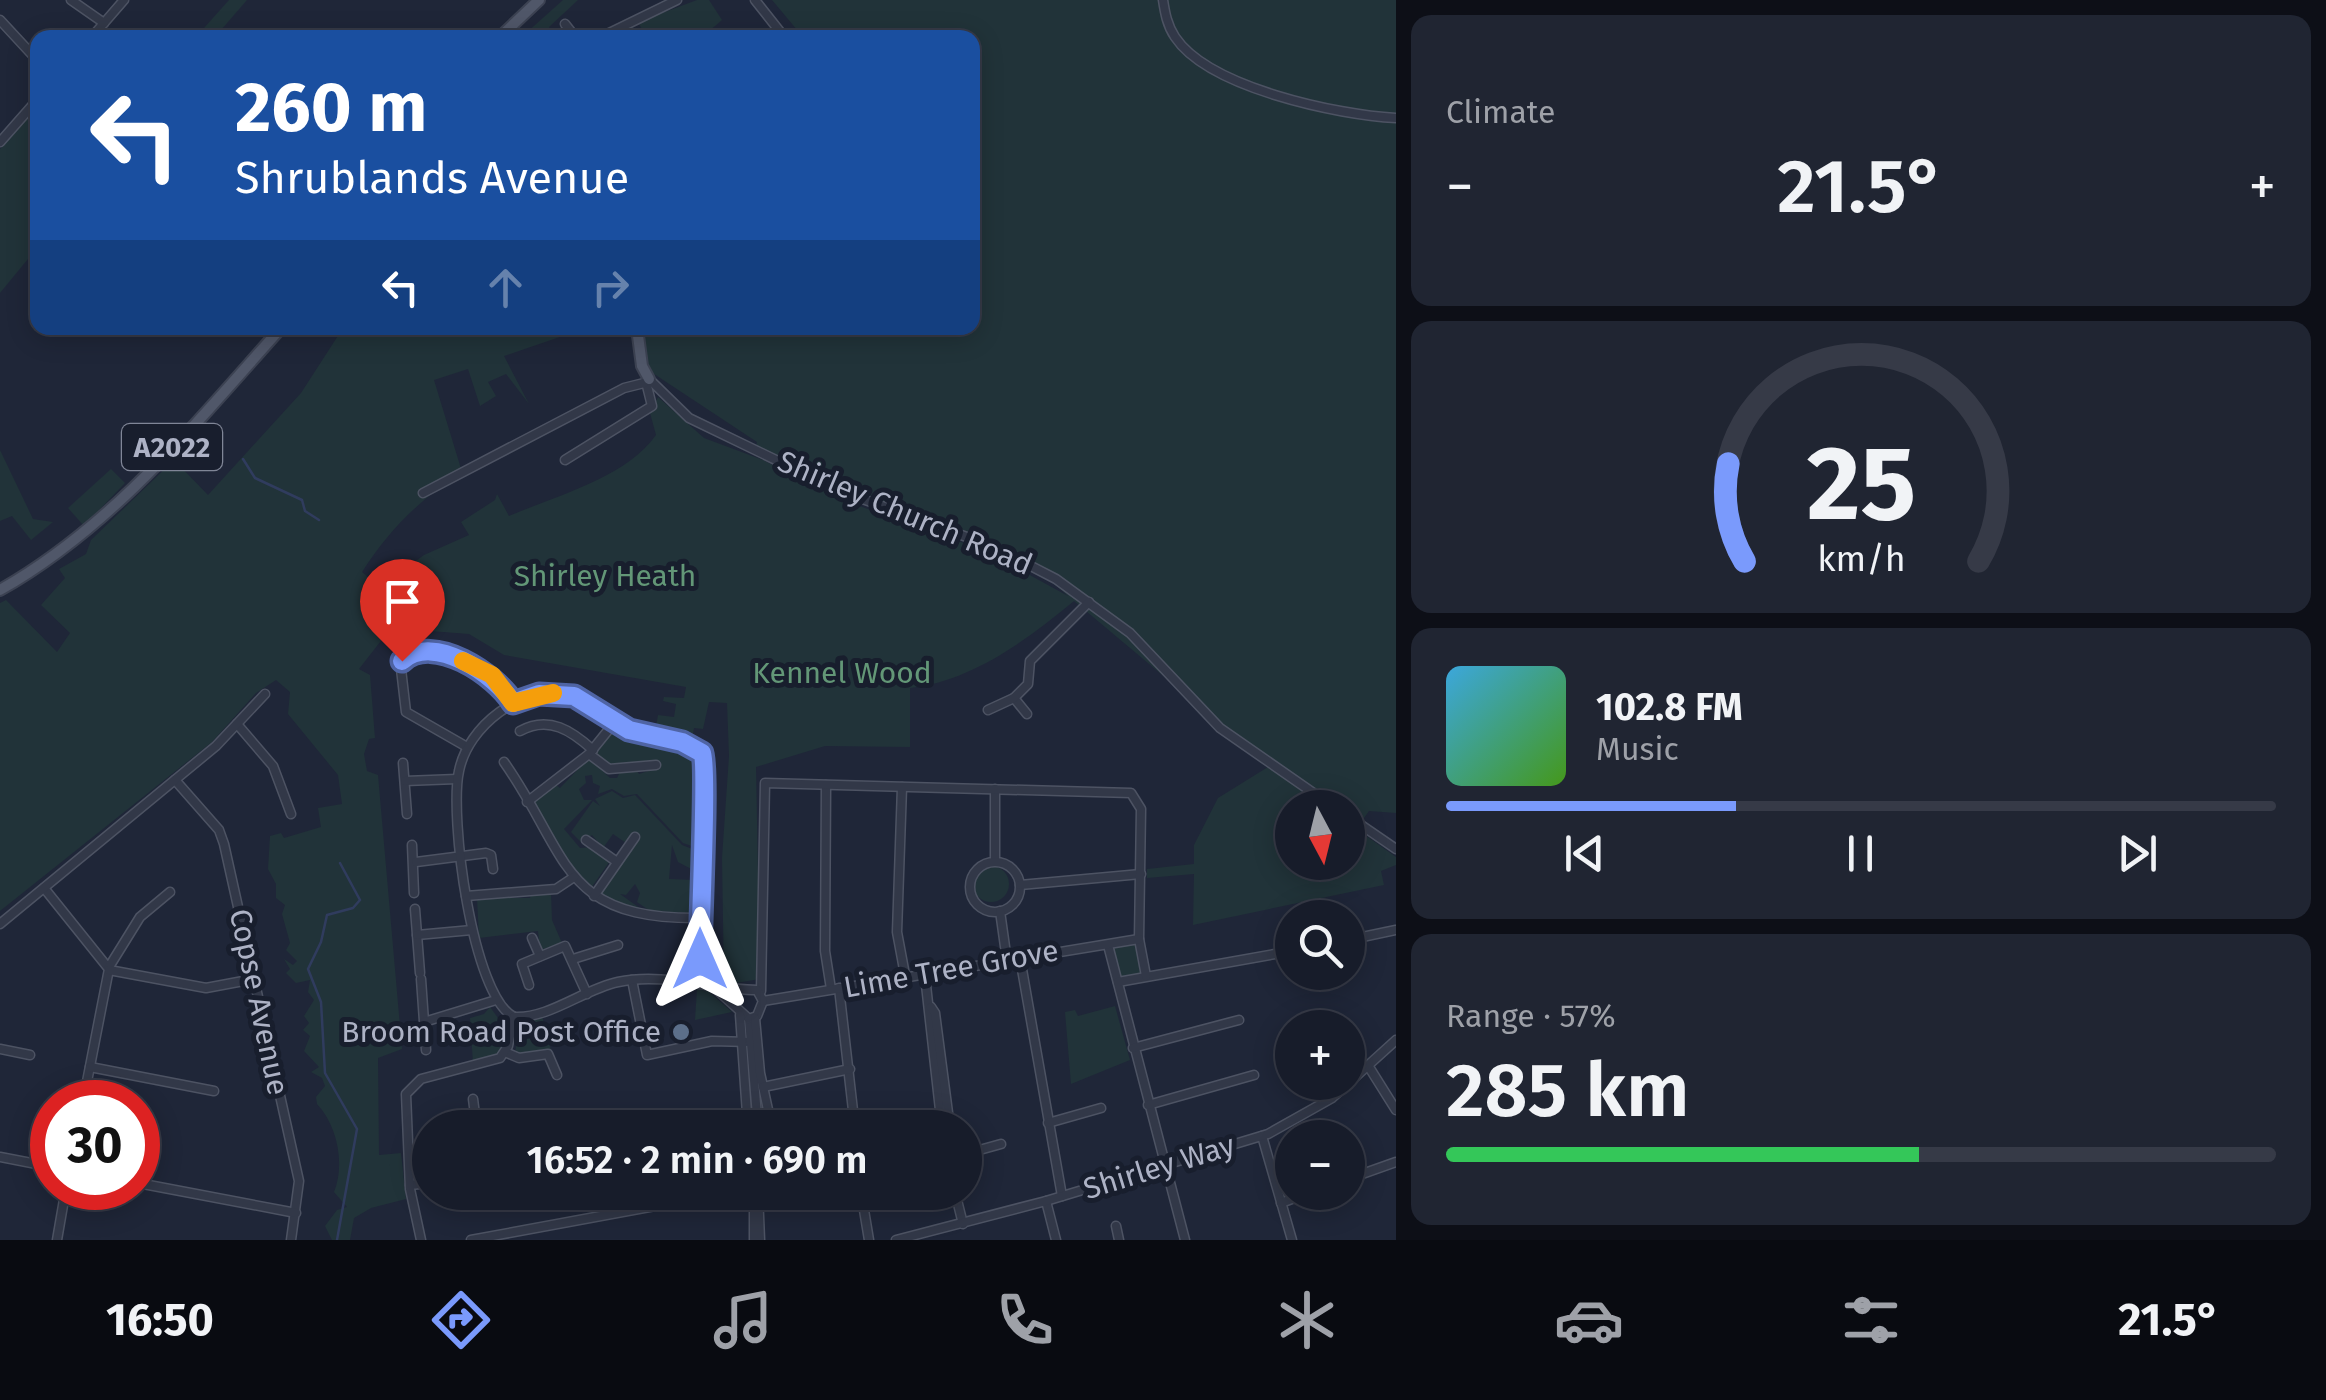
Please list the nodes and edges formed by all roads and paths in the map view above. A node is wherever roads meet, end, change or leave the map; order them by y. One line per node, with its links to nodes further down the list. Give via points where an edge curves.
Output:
1 (71, 0): 8 (street)
2 (124, 0): 8 (street)
3 (539, 0): 11 (main road)
4 (676, 0): 13 (street)
5 (755, 0): 14 (street)
6 (1163, 0): 17 (street, via 1176,38 1218,70 1319,107)
7 (0, 20): 15 (street)
8 (104, 23): 10 (street)
9 (565, 24): 12 (street)
10 (98, 30)
11 (507, 30)
12 (570, 30)
13 (613, 30)
14 (779, 30)
15 (30, 52)
16 (30, 107): 18 (street)
17 (1396, 118)
18 (1, 138)
19 (275, 335): 24 (main road, A2022, via 108,511 51,560)
20 (638, 335): 21 (main road)
21 (650, 383): 22 (street, via 651,402 609,437); 23 (street, via 624,388); 25 (street, Shirley Church Road, via 697,420 838,490 994,548)
22 (564, 460)
23 (422, 493)
24 (0, 590)
25 (1089, 602): 27 (street, via 1030,662 1028,684); 45 (street, Shirley Church Road, via 1151,652 1211,721)
26 (265, 694): 32 (street)
27 (1014, 698): 29 (street); 30 (street)
28 (513, 703): 31 (street, via 569,694); 34 (street); 34 (street, via 478,666 446,656 404,657 406,712)
29 (988, 710)
30 (1026, 714)
31 (614, 723): 35 (street); 69 (street, via 682,742 706,759)
32 (237, 724): 40 (street); 47 (street, via 269,760)
33 (520, 731): 35 (street, via 564,727)
34 (467, 747): 39 (street)
35 (591, 752): 38 (street, via 609,769); 46 (street)
36 (504, 762): 46 (street)
37 (403, 764): 41 (street)
38 (656, 764)
39 (457, 779): 41 (street); 54 (street)
40 (175, 780): 62 (street); 88 (street, Copse Avenue, via 222,834)
41 (404, 782): 48 (street)
42 (826, 785): 43 (street); 93 (street, via 825,950); 97 (street, via 762,786)
43 (902, 787): 44 (street); 85 (street, via 897,932)
44 (995, 789): 55 (street); 59 (street, via 1123,792 1138,800)
45 (1309, 790)
46 (527, 802): 60 (street)
47 (292, 809)
48 (407, 814)
49 (1365, 827): 53 (street)
50 (635, 838): 57 (street)
51 (586, 840): 57 (street)
52 (412, 845): 56 (street)
53 (1396, 848)
54 (463, 856): 56 (street); 58 (street, via 490,854); 65 (street)
55 (995, 861): 61 (street, via 1015,871); 68 (street, via 976,870 969,890 980,908)
56 (416, 862): 64 (street)
57 (617, 862): 66 (street)
58 (493, 869)
59 (1142, 874): 61 (street); 76 (street)
60 (574, 877): 65 (street, via 556,889); 66 (street)
61 (1020, 885): 68 (street, via 1014,904)
62 (44, 888): 70 (street); 84 (street)
63 (170, 892): 84 (street, via 140,917)
64 (414, 893)
65 (466, 896): 71 (street)
66 (594, 896): 69 (street, via 643,916)
67 (415, 909): 73 (street)
68 (1000, 912): 83 (street)
69 (700, 918): 92 (street)
70 (0, 924)
71 (472, 930): 73 (street); 98 (street)
72 (1396, 930): 74 (street)
73 (417, 935): 102 (street)
74 (1365, 936)
75 (532, 938): 80 (street)
76 (1139, 939): 77 (street, Lime Tree Grove); 87 (street)
77 (1108, 944): 81 (street, Lime Tree Grove); 90 (street)
78 (618, 945): 82 (street)
79 (1275, 953): 87 (street)
80 (540, 956): 82 (street, via 566,946); 91 (street, via 522,966)
81 (1020, 958): 83 (street, Lime Tree Grove); 128 (street)
82 (573, 959): 96 (street)
83 (1007, 961): 86 (street, Lime Tree Grove)
84 (109, 969): 88 (street, via 203,988); 111 (street)
85 (904, 975): 86 (street, Lime Tree Grove); 93 (street, Lime Tree Grove)
86 (925, 976): 126 (street, via 935,1012)
87 (1146, 976): 90 (street)
88 (254, 979): 148 (street, Copse Avenue, via 298,1176)
89 (632, 980): 92 (street); 96 (street); 104 (street, via 646,1056 712,1041)
90 (1118, 982): 105 (street)
91 (529, 984)
92 (700, 984): 94 (street)
93 (835, 988): 97 (street, Lime Tree Grove); 112 (street)
94 (717, 990): 95 (street, Lime Tree Grove); 99 (street)
95 (742, 992): 97 (street, Lime Tree Grove); 99 (street)
96 (587, 994): 100 (street)
97 (762, 996): 99 (street)
98 (496, 1000): 100 (street); 102 (street)
99 (746, 1015): 104 (street); 116 (street)
100 (514, 1017): 108 (street)
101 (1239, 1020): 105 (street)
102 (424, 1022): 107 (street)
103 (1396, 1040): 110 (street, Shirley Way)
104 (745, 1043): 122 (street); 123 (street)
105 (1133, 1048): 119 (street)
106 (0, 1049): 109 (street)
107 (426, 1050)
108 (505, 1052): 113 (street, via 519,1058 548,1054); 138 (street, via 489,1064 418,1080 404,1103)
109 (30, 1055)
110 (1368, 1066): 127 (street); 129 (street, Shirley Way, via 1324,1103)
111 (90, 1067): 115 (street); 117 (street)
112 (850, 1068): 116 (street); 125 (street)
113 (557, 1075)
114 (1254, 1075): 119 (street)
115 (87, 1080)
116 (763, 1087): 124 (street)
117 (214, 1091)
118 (473, 1099): 121 (street)
119 (1148, 1105): 135 (street)
120 (1101, 1108): 128 (street)
121 (474, 1110)
122 (747, 1110)
123 (755, 1110)
124 (768, 1110)
125 (854, 1110)
126 (943, 1110)
127 (1396, 1110)
128 (1048, 1123): 140 (street)
129 (1262, 1136): 135 (street, Shirley Way); 137 (street)
130 (1001, 1144): 131 (street)
131 (982, 1149)
132 (0, 1157): 134 (street)
133 (1396, 1162): 136 (street)
134 (30, 1163)
135 (1165, 1167): 140 (street, Shirley Way); 160 (street)
136 (1365, 1174)
137 (1275, 1182)
138 (410, 1185): 153 (street)
139 (160, 1187): 148 (street)
140 (1062, 1196): 141 (street, Shirley Way)
141 (1046, 1201): 149 (street, Shirley Way); 158 (street)
142 (62, 1210): 151 (street)
143 (634, 1210): 154 (street)
144 (756, 1210): 155 (street)
145 (864, 1210): 156 (street)
146 (960, 1210): 149 (street)
147 (1283, 1210): 161 (street)
148 (296, 1213): 152 (street, Copse Avenue)
149 (963, 1224): 157 (street, Shirley Way)
150 (1116, 1226): 159 (street)
151 (57, 1240)
152 (292, 1240)
153 (420, 1240)
154 (471, 1240)
155 (757, 1240)
156 (869, 1240)
157 (896, 1240)
158 (1056, 1240)
159 (1119, 1240)
160 (1184, 1240)
161 (1292, 1240)

